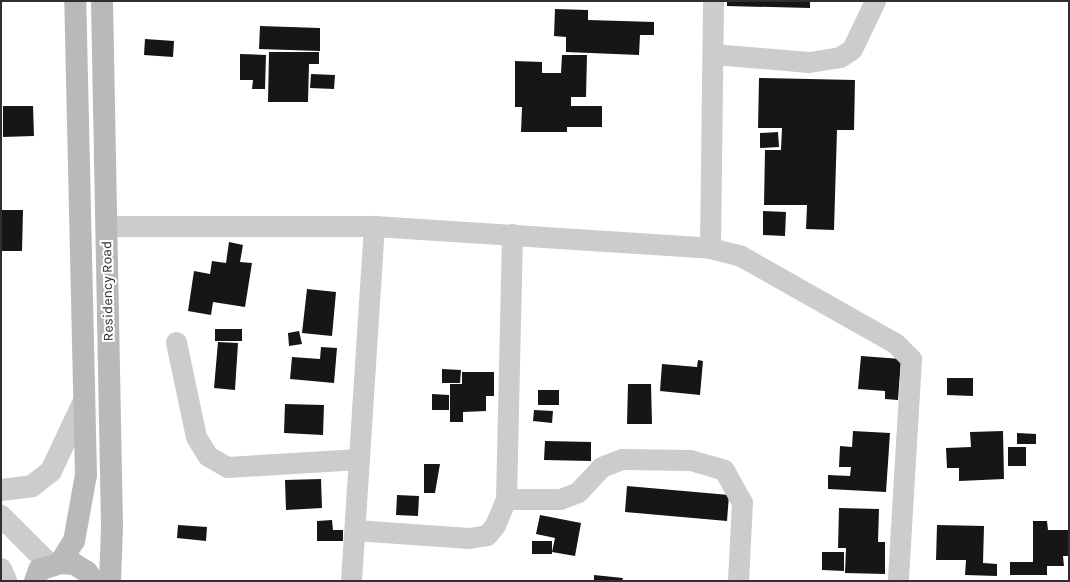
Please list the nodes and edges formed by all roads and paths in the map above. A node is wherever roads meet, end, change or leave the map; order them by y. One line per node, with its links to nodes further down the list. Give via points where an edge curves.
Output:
1 (75, 1): 11 (main road, Residency Road)
2 (102, 1): 6 (main road, Residency Road)
3 (713, 1): 5 (street)
4 (875, 1): 5 (street, via 852,49 840,57 810,62)
5 (713, 54): 9 (street)
6 (107, 226): 7 (street); 22 (main road, Residency Road, via 112,528)
7 (374, 226): 8 (street); 12 (street)
8 (512, 234): 9 (street); 14 (street)
9 (710, 248): 25 (street, via 741,256 895,343 911,359)
10 (176, 342): 12 (street, via 196,437 208,456 227,466)
11 (84, 400): 13 (street, via 52,471 32,486); 17 (main road, Residency Road, via 86,475 74,541)
12 (359, 459): 16 (street)
13 (1, 490)
14 (506, 499): 16 (street, via 495,525 487,535 479,537); 24 (street, via 560,499 578,492 601,468 622,459 690,460 724,470 742,502)
15 (1, 516): 17 (street)
16 (355, 530): 23 (street)
17 (55, 564): 20 (main road, Residency Road, via 39,570); 21 (main road, via 74,564 87,572)
18 (1, 569): 19 (street)
19 (6, 581)
20 (35, 581)
21 (94, 581)
22 (110, 581)
23 (351, 581)
24 (738, 581)
25 (898, 581)

